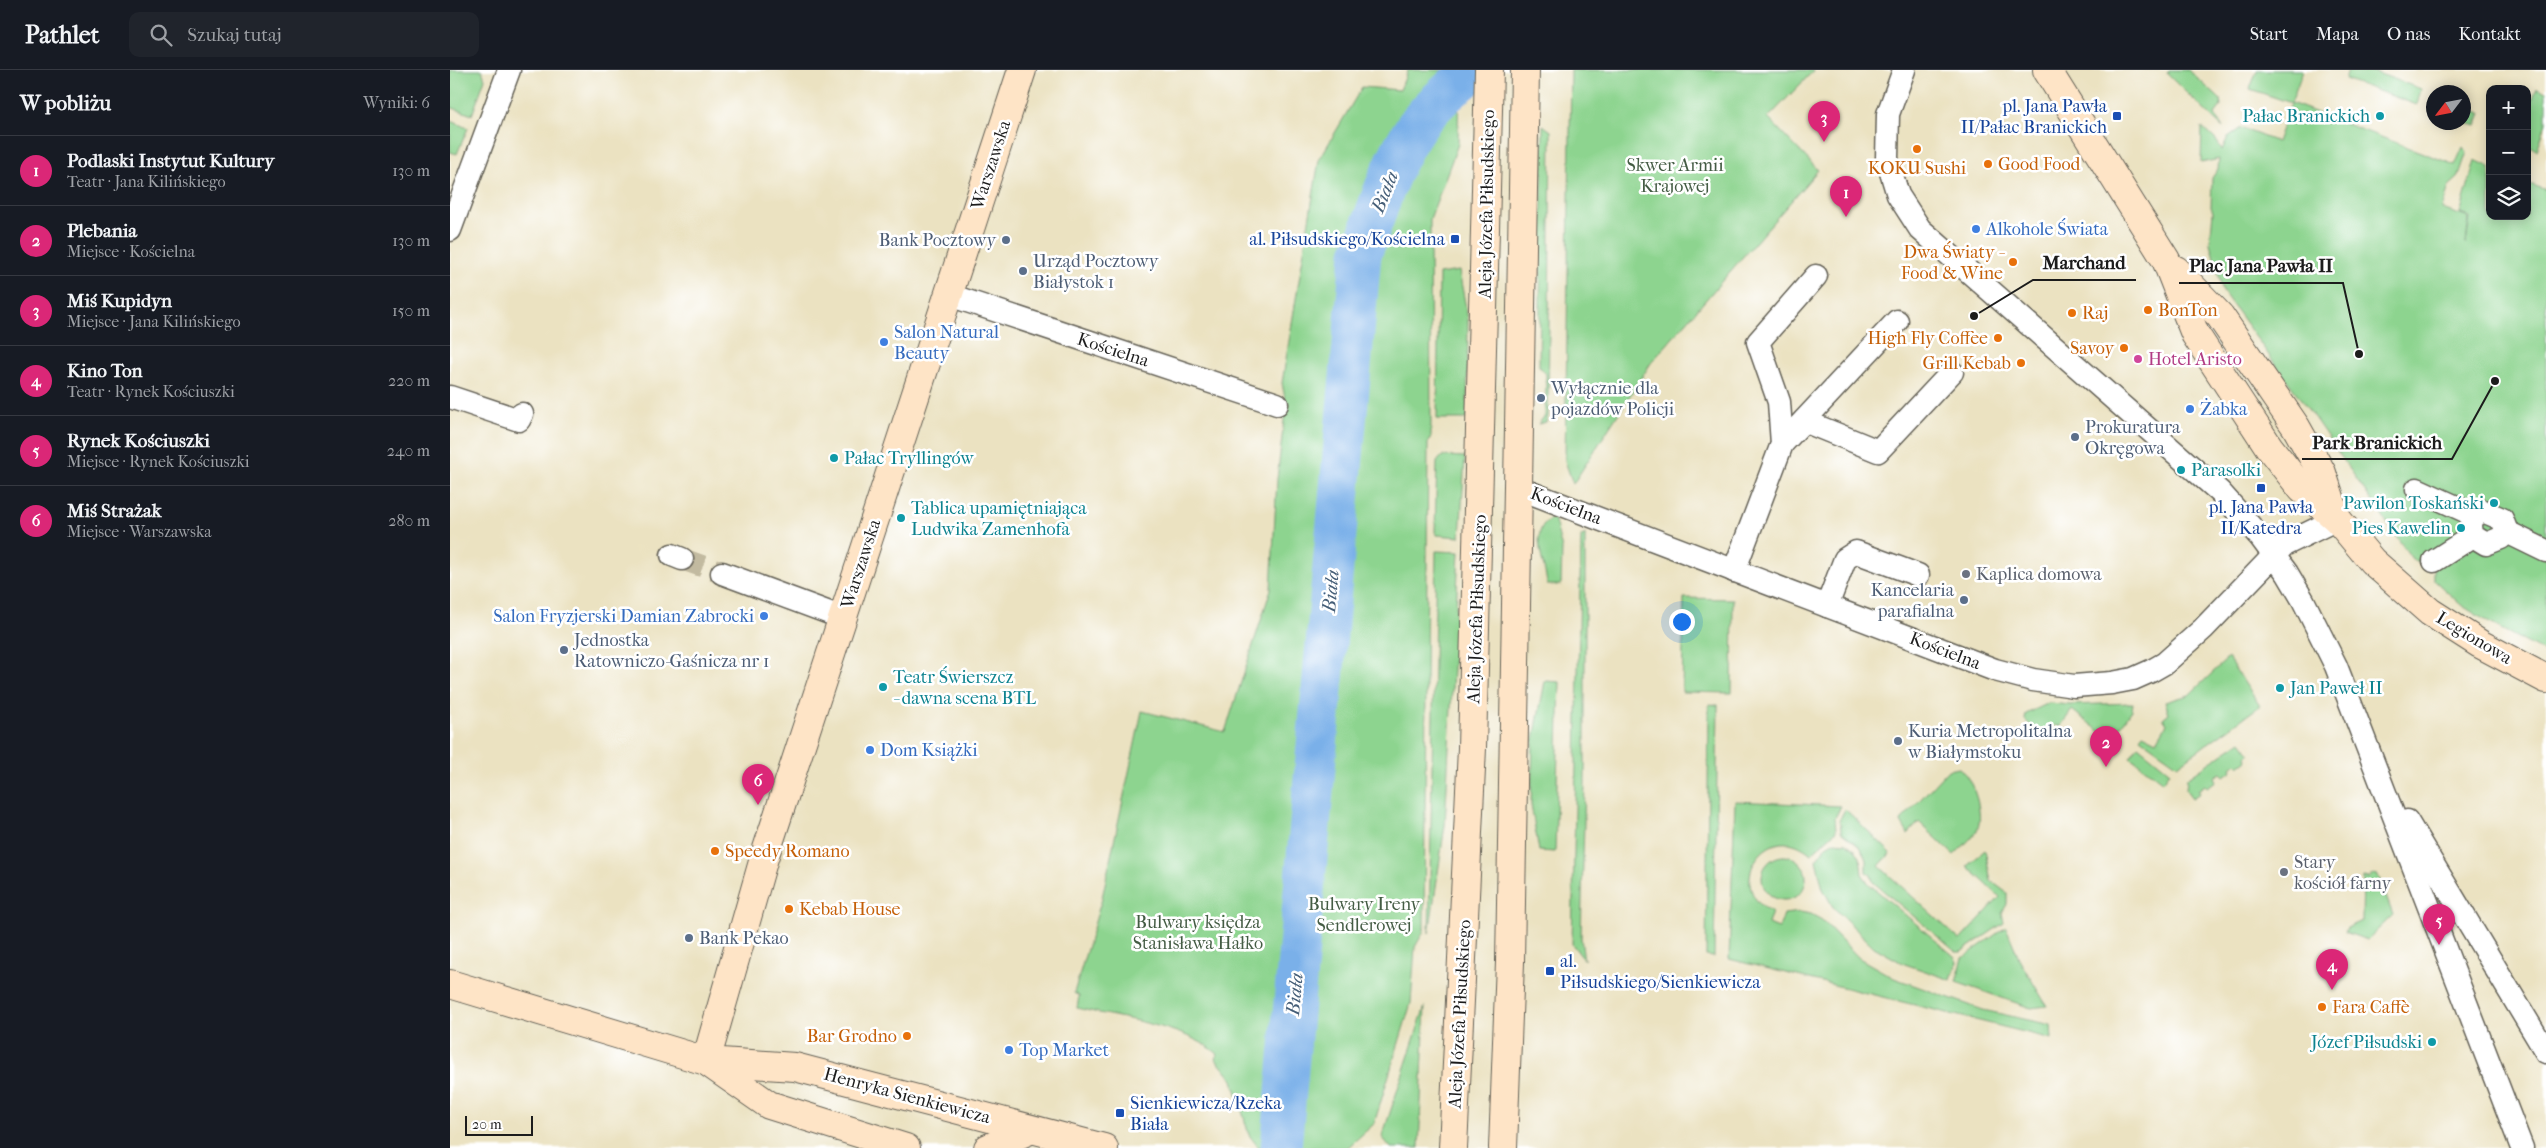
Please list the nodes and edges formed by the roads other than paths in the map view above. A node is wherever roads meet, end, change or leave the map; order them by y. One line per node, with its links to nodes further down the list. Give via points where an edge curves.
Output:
1 (510, 70): 7 (street)
2 (1022, 70): 9 (main road, Warszawska)
3 (1489, 70): 38 (main road, Aleja Józefa Piłsudskiego, via 1472,748)
4 (1904, 70): 22 (street, via 1888,114 1887,159 1898,195 1920,229 2220,492)
5 (2047, 70): 19 (main road, Legionowa, via 2166,260 2195,334 2268,447 2302,489)
6 (1525, 73): 17 (main road, Aleja Józefa Piłsudskiego)
7 (450, 230)
8 (1816, 276): 16 (street, via 1758,342 1779,402)
9 (949, 295): 13 (street, Kościelna); 28 (main road, Warszawska)
10 (1898, 322): 15 (street)
11 (1952, 372): 15 (street, via 1878,452)
12 (450, 397): 14 (street, via 519,420)
13 (1277, 404)
14 (522, 414)
15 (1804, 421): 16 (street)
16 (1782, 444): 24 (street)
17 (1518, 488): 24 (street, Kościelna); 39 (main road, Aleja Józefa Piłsudskiego, via 1510,952)
18 (2417, 489): 20 (street)
19 (2337, 519): 22 (street, Kościelna, via 2284,545); 29 (main road, Legionowa, via 2372,561 2430,612 2480,644)
20 (2473, 526): 21 (street, via 2486,544 2507,532); 23 (street)
21 (2546, 550)
22 (2274, 554): 27 (street, Kościelna, via 2203,629 2165,663 2132,679 2112,683 2058,684 1995,670); 30 (street, via 2296,586 2336,666)
23 (2434, 561)
24 (1734, 571): 27 (street, Kościelna)
25 (722, 573): 28 (street)
26 (1918, 575): 27 (street, via 1856,552 1845,560)
27 (1827, 606)
28 (844, 618): 33 (main road, Warszawska, via 756,884)
29 (2546, 679)
30 (2375, 769): 32 (street); 40 (street)
31 (450, 984): 33 (main road, Henryka Sienkiewicza)
32 (2546, 1052)
33 (706, 1061): 34 (main road, Henryka Sienkiewicza, via 795,1067); 35 (main road, Henryka Sienkiewicza, via 769,1105)
34 (1030, 1130): 36 (main road); 37 (main road, Henryka Sienkiewicza)
35 (906, 1148)
36 (988, 1148)
37 (1104, 1148)
38 (1453, 1148)
39 (1503, 1148)
40 (2522, 1148)

